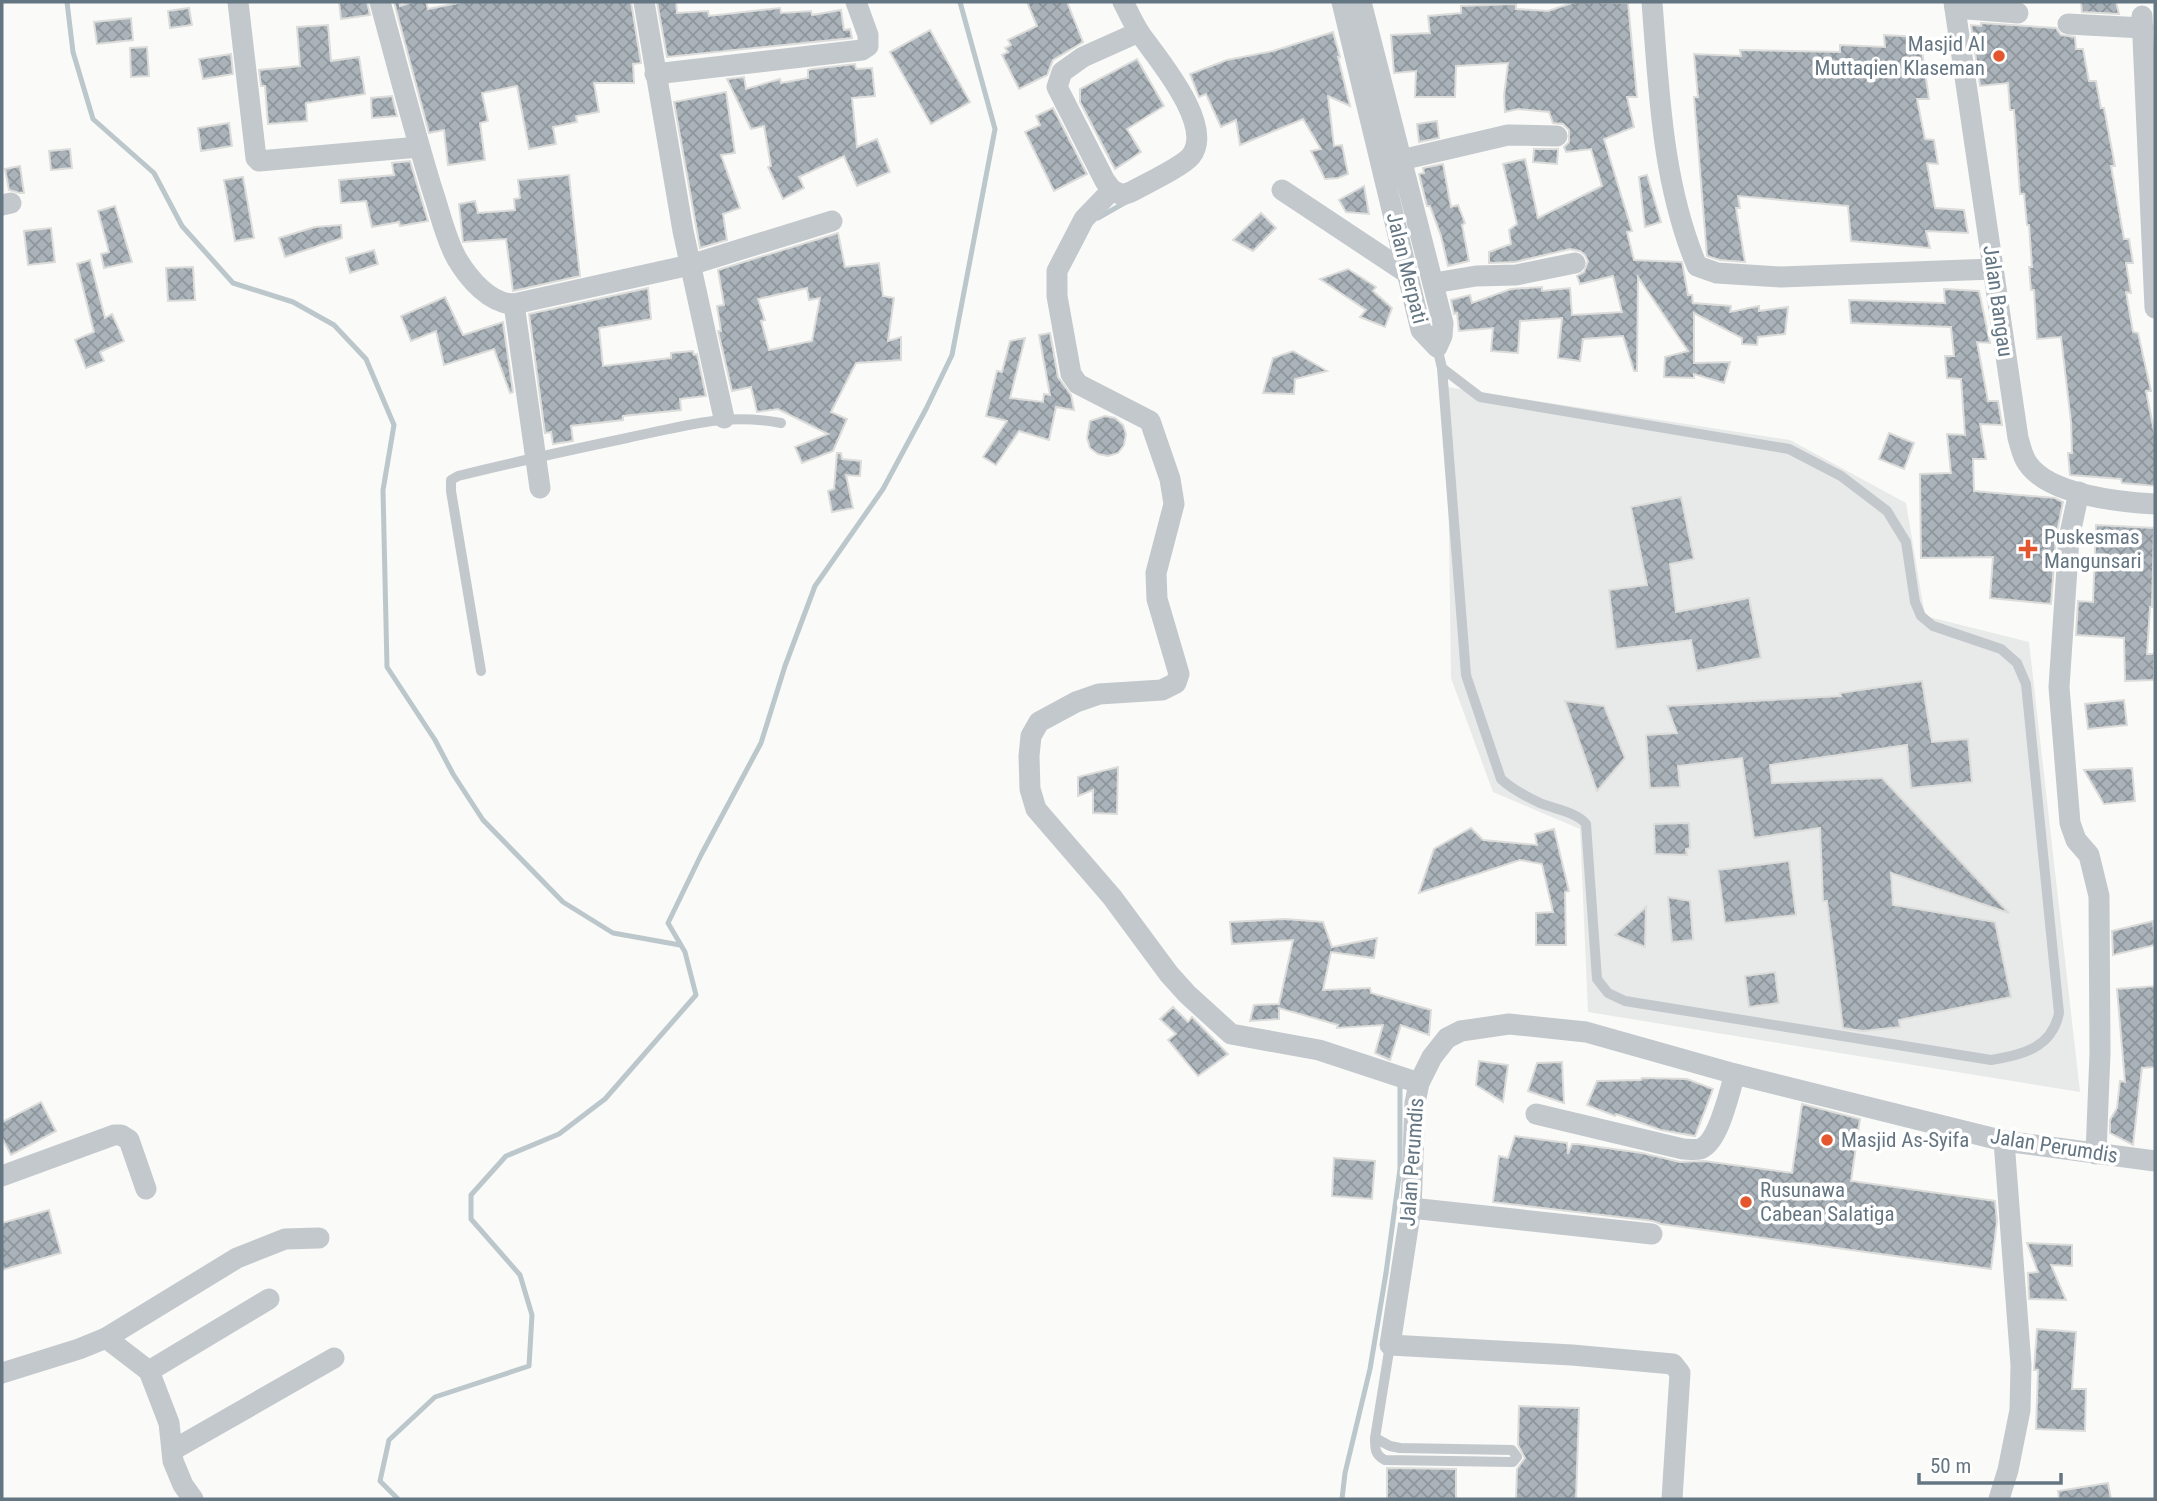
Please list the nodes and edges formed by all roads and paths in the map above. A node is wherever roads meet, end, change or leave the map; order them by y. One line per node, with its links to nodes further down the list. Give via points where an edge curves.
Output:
1 (238, 2): 15 (street, via 259,161)
2 (380, 2): 15 (street)
3 (645, 2): 13 (street)
4 (856, 2): 13 (street, via 868,35 868,46 862,50)
5 (1123, 2): 12 (street)
6 (1342, 2): 24 (street, Jalan Merpati)
7 (1361, 2): 16 (street, Jalan Merpati)
8 (1652, 2): 23 (street, via 1659,98 1673,191 1698,266 1717,273 1782,277)
9 (1955, 5): 10 (street); 23 (street, Jalan Bangau)
10 (2018, 13)
11 (2068, 24): 19 (street, via 2142,22)
12 (1139, 32): 17 (street, via 1083,57 1062,72 1057,87); 17 (street, via 1179,90 1192,115 1197,140 1192,155 1180,164 1130,192 1122,195)
13 (655, 74): 22 (street)
14 (1557, 136): 16 (street, via 1508,135)
15 (419, 147): 26 (street, via 459,262 491,298)
16 (1401, 160): 25 (street, Jalan Merpati)
17 (1112, 190): 38 (street, via 1083,219 1057,271 1057,296 1072,374 1078,384 1150,421 1161,450 1174,504 1156,573 1157,600 1179,674 1176,683 1162,690 1099,694 1039,722 1031,736 1029,756 1036,809 1112,897 1169,974 1231,1034 1319,1050)
18 (1282, 190): 24 (street)
19 (2154, 198): 27 (street)
20 (832, 221): 22 (street)
21 (1575, 263): 25 (street, via 1516,275)
22 (690, 265): 26 (street); 30 (street)
23 (1993, 269): 34 (street, Jalan Bangau, via 2023,455 2029,466 2050,481)
24 (1408, 273): 28 (street, Jalan Merpati, via 1421,330)
25 (1434, 283): 28 (street, Jalan Merpati, via 1443,323)
26 (514, 304): 32 (street)
27 (2155, 308)
28 (1437, 347): 29 (lane)
29 (1442, 368): 29 (lane, via 1480,397 1789,449 1841,476 1887,511 1906,542 1921,616 1933,626 2001,649 2017,663 2026,684 2059,1013 2056,1027 2047,1037 2030,1051 1992,1060 1625,1001 1608,993 1597,979 1585,821 1538,802 1502,779 1466,675)
30 (724, 418): 31 (lane); 32 (lane)
31 (781, 423)
32 (535, 457): 33 (street); 36 (lane, via 451,480)
33 (540, 488)
34 (2079, 492): 35 (street, Jalan Bangau, via 2109,501); 41 (street, via 2069,538 2059,687 2070,823 2088,855 2099,896)
35 (2155, 504)
36 (481, 671)
37 (1735, 1074): 38 (street, Jalan Perumdis, via 1587,1032 1509,1024 1461,1031 1447,1038 1432,1058); 39 (street, via 1717,1130 1711,1142 1699,1149); 40 (street, Jalan Perumdis)
38 (1406, 1079): 45 (street, Jalan Perumdis, via 1415,1103)
39 (1536, 1114)
40 (2004, 1141): 41 (street, Jalan Perumdis); 58 (street, via 2021,1365 2020,1410)
41 (2096, 1154): 42 (street, Jalan Perumdis)
42 (2155, 1161)
43 (2, 1176): 44 (street, via 121,1135 129,1140)
44 (146, 1189)
45 (1411, 1208): 46 (street); 50 (street, Jalan Perumdis)
46 (1652, 1234)
47 (319, 1238): 49 (street, via 285,1240 237,1258)
48 (269, 1299): 52 (street)
49 (106, 1338): 52 (street); 53 (street)
50 (1390, 1345): 54 (lane); 57 (street, via 1673,1364 1680,1373)
51 (334, 1357): 55 (street)
52 (149, 1371): 55 (street, via 169,1423)
53 (2, 1373)
54 (1375, 1438): 54 (lane, via 1390,1447 1512,1450 1517,1457 1513,1462 1385,1460 1375,1450)
55 (173, 1450): 56 (street, via 173,1461)
56 (193, 1499)
57 (1672, 1499)
58 (1999, 1499)

